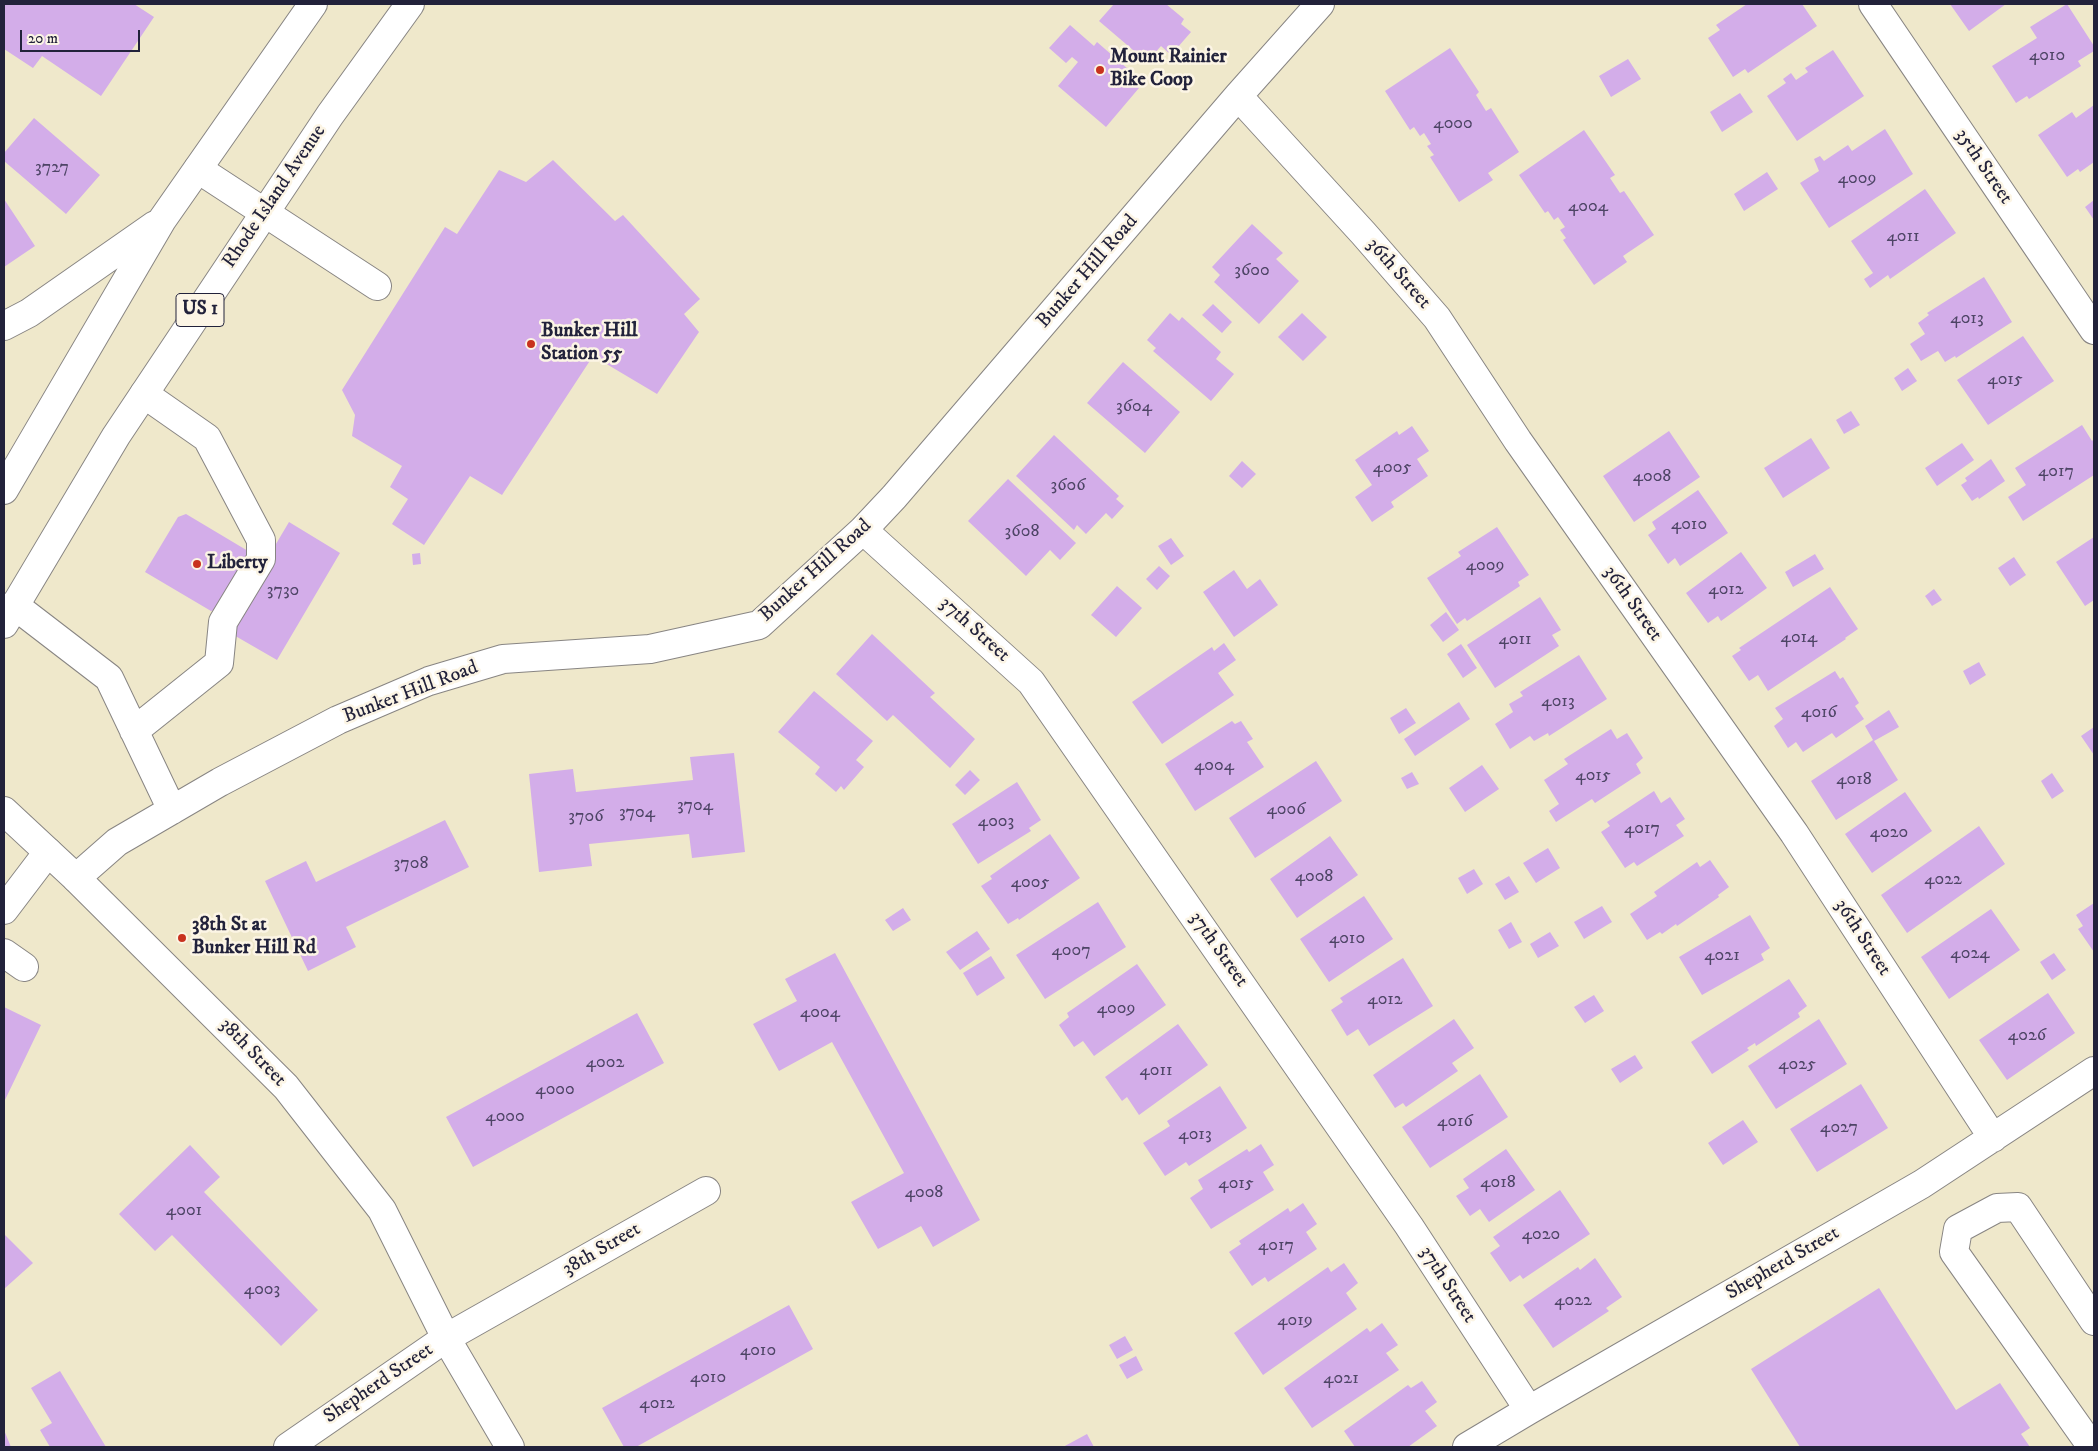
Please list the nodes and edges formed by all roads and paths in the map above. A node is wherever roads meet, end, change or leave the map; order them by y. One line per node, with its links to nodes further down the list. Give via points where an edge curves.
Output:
1 (313, 4): 6 (street)
2 (410, 4): 7 (street, Rhode Island Avenue / US 1)
3 (1320, 4): 5 (street, Bunker Hill Road)
4 (1873, 4): 11 (street, 35th Street)
5 (1238, 96): 14 (street, Bunker Hill Road, via 913,476); 23 (street, 36th Street, via 1436,318 1794,833)
6 (198, 169): 7 (street); 8 (street)
7 (265, 213): 9 (street); 12 (street, Rhode Island Avenue / US 1)
8 (162, 220): 10 (street); 13 (street)
9 (377, 286)
10 (4, 326)
11 (2094, 330)
12 (144, 394): 15 (street, Rhode Island Avenue / US 1); 16 (street, via 207,438 261,540 261,559 223,622 219,663)
13 (4, 490)
14 (863, 530): 17 (street, Bunker Hill Road, via 759,625 650,649 502,659 428,681 338,720); 27 (street, 37th Street, via 1031,682 1403,1218)
15 (9, 615): 16 (street, via 109,678)
16 (134, 731): 17 (street)
17 (172, 810): 20 (street, Bunker Hill Road, via 117,842)
18 (4, 811): 19 (street, 38th Street)
19 (48, 852): 20 (street, 38th Street); 21 (street)
20 (76, 878): 26 (street, 38th Street, via 286,1087 382,1210)
21 (4, 910)
22 (2094, 1071): 23 (street, Shepherd Street)
23 (1993, 1138): 27 (street, Shepherd Street, via 1922,1184)
24 (706, 1191): 26 (street, 38th Street)
25 (2094, 1320): 31 (street, via 2018,1207 1997,1208 1958,1229 1954,1252)
26 (446, 1338): 28 (street, Shepherd Street); 29 (street, 38th Street)
27 (1529, 1410): 30 (street, Shepherd Street)
28 (288, 1447)
29 (510, 1447)
30 (1467, 1447)
31 (2092, 1447)

